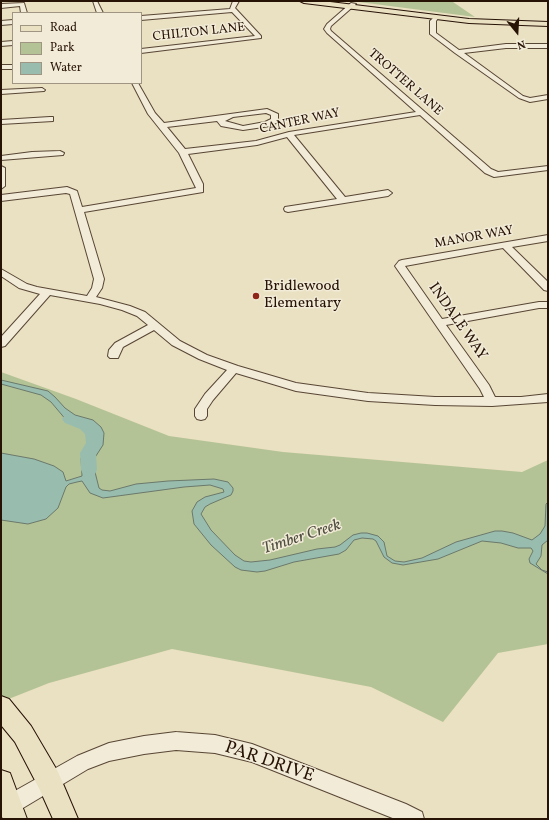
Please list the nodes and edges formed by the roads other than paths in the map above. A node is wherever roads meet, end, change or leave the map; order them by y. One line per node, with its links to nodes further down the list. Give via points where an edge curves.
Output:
1 (236, 1): 7 (street, via 232,6)
2 (304, 1): 5 (main road)
3 (328, 1): 5 (main road)
4 (95, 2): 9 (street)
5 (351, 5): 10 (main road); 13 (main road, via 467,18); 26 (street, TROTTER LANE, via 327,29)
6 (1, 6): 8 (street, via 22,4)
7 (234, 10): 11 (street); 18 (street, CHILTON LANE, via 259,37)
8 (24, 12)
9 (100, 12)
10 (436, 17): 13 (main road, via 504,23); 19 (street, via 433,21 433,34)
11 (142, 18)
12 (12, 22): 14 (street)
13 (548, 22)
14 (1, 23)
15 (12, 43): 16 (street)
16 (1, 44)
17 (548, 46): 19 (street, via 506,46)
18 (142, 51)
19 (457, 52): 25 (street, via 521,97 530,100)
20 (12, 66): 21 (street)
21 (1, 68)
22 (136, 84): 30 (street)
23 (42, 90): 24 (street)
24 (1, 92)
25 (548, 97)
26 (422, 113): 31 (street, CANTER WAY); 36 (street, TROTTER LANE, via 488,171 497,175)
27 (222, 118): 27 (street, via 220,120 224,124 243,128 276,120 274,114 267,111); 30 (street)
28 (50, 119): 29 (street)
29 (1, 122)
30 (161, 126): 32 (street)
31 (289, 134): 32 (street, CANTER WAY, via 257,143); 40 (street)
32 (182, 152): 42 (street, via 200,190)
33 (60, 153): 34 (street)
34 (1, 158)
35 (1, 168): 37 (street)
36 (548, 168)
37 (1, 186)
38 (388, 192): 40 (street)
39 (1, 198): 42 (street, via 71,191)
40 (342, 199): 41 (street)
41 (288, 209)
42 (80, 210): 49 (street, via 99,280)
43 (548, 238): 44 (street, MANOR WAY)
44 (506, 246): 45 (street, MANOR WAY); 47 (street)
45 (405, 263): 51 (street, INDALE WAY, via 400,266)
46 (1, 272): 48 (street, via 23,286)
47 (548, 288)
48 (47, 292): 49 (street); 53 (street)
49 (90, 299): 52 (street, via 126,308 141,314)
50 (548, 305): 51 (street)
51 (439, 323): 57 (street, INDALE WAY)
52 (156, 325): 54 (street, via 119,345); 55 (street, via 184,348)
53 (1, 344)
54 (114, 356)
55 (234, 369): 57 (street, via 320,391 368,397); 58 (street, via 205,403 201,409)
56 (548, 398): 57 (street)
57 (492, 402)
58 (201, 416)
59 (1, 707): 60 (main road, via 22,734)
60 (49, 781): 62 (street, PAR DRIVE); 63 (main road); 64 (street, PAR DRIVE, via 83,762 123,749 176,740 215,744 252,753)
61 (1, 782): 62 (main road)
62 (13, 812)
63 (66, 819)
64 (415, 819)

